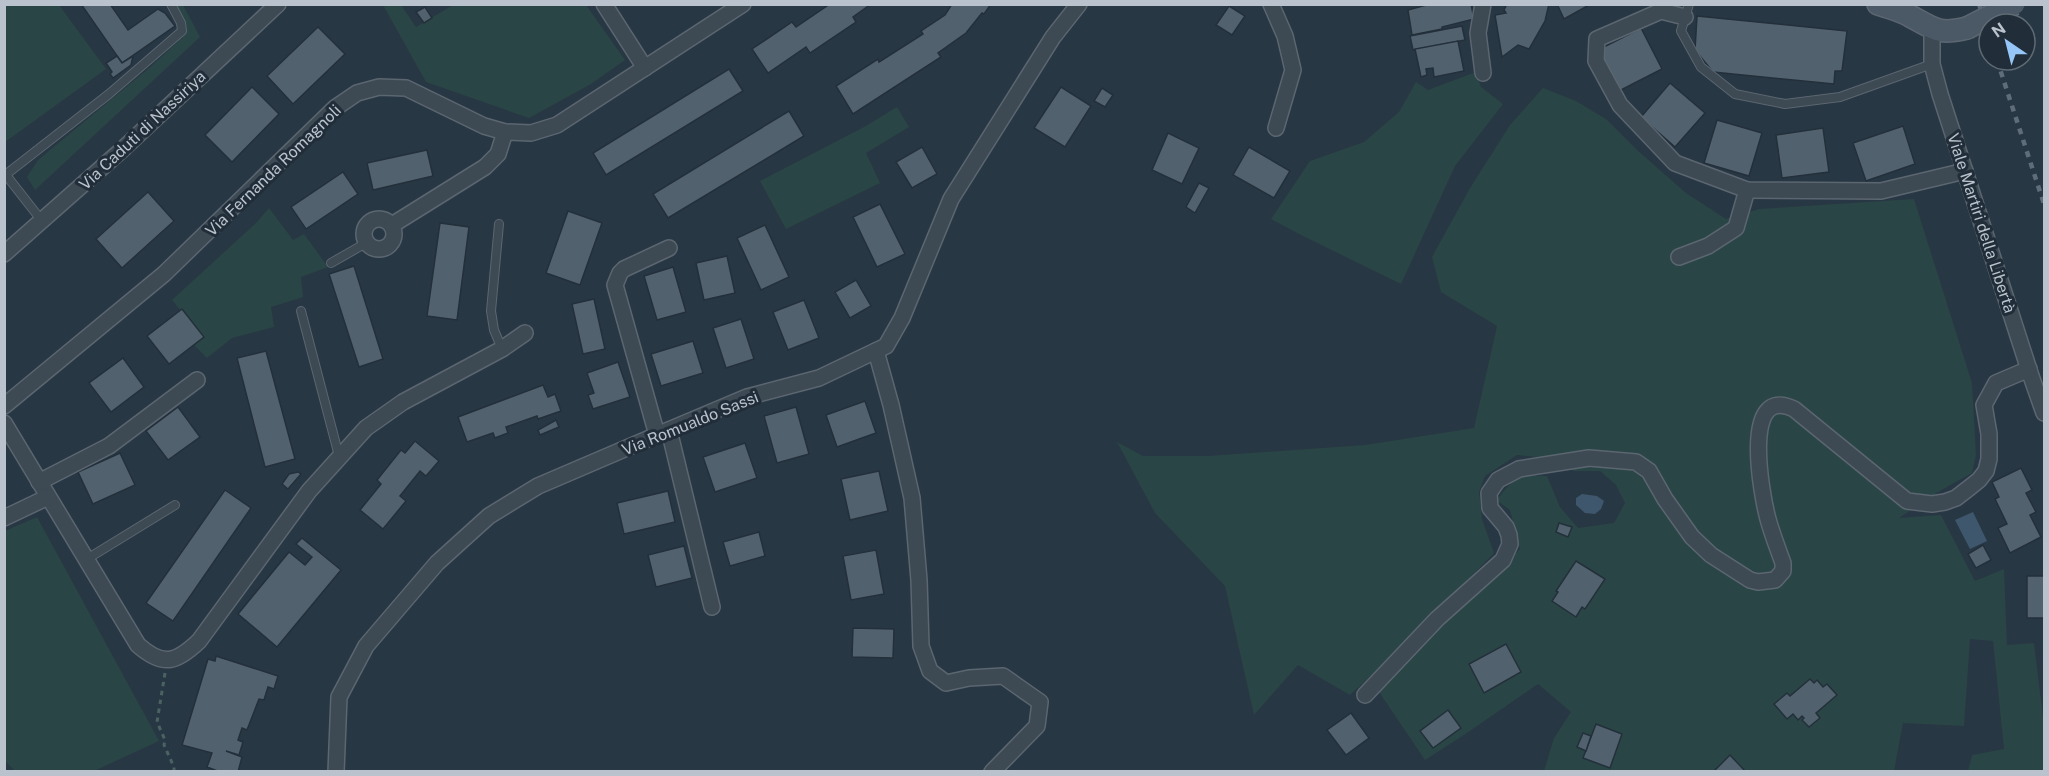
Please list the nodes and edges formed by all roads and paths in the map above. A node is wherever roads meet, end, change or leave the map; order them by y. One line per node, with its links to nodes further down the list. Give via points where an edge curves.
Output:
1 (171, 4): 18 (lane, via 182,31)
2 (278, 4): 20 (street, Via Caduti di Nassiriya)
3 (604, 4): 13 (street)
4 (743, 4): 13 (street, Via Fernanda Romagnoli)
5 (1079, 4): 31 (street, Via Romualdo Sassi, via 1053,37 951,199 902,318 886,346)
6 (1271, 4): 15 (street, via 1285,36 1293,70)
7 (1483, 4): 14 (street, via 1478,33)
8 (1878, 4): 11 (main road, via 1908,14)
9 (2014, 4): 11 (main road, bridge, via 1967,28)
10 (1687, 11): 12 (lane, via 1681,31 1701,67 1735,94 1785,104 1840,97); 19 (street, via 1661,11 1597,39 1596,61 1620,105 1675,163)
11 (1932, 30): 12 (street, Viale Martiri della Libertà)
12 (1932, 64): 17 (street, Viale Martiri della Libertà)
13 (645, 68): 16 (street, Via Fernanda Romagnoli, via 557,125 531,133)
14 (1483, 74)
15 (1276, 128)
16 (505, 132): 22 (street, via 498,154 485,167); 34 (street, Via Fernanda Romagnoli, via 405,88 379,87 357,93 335,108 164,274)
17 (1965, 171): 19 (street, via 1881,191); 32 (street, Viale Martiri della Libertà)
18 (5, 176): 20 (lane)
19 (1747, 190): 26 (street, via 1736,228 1708,246)
20 (42, 221): 25 (street, Via Caduti di Nassiriya)
21 (500, 224): 30 (lane, via 492,311)
22 (392, 225): 23 (street, via 394,237 388,247 376,249); 23 (street, via 381,219 370,221 363,231)
23 (366, 243): 27 (lane)
24 (669, 248): 37 (street, via 624,269 615,285)
25 (4, 254)
26 (1679, 257)
27 (331, 263)
28 (301, 311): 38 (lane)
29 (525, 333): 30 (street)
30 (502, 349): 38 (street, via 403,402 366,428)
31 (876, 351): 37 (street, Via Romualdo Sassi, via 819,378 747,397); 50 (street, via 912,498 921,646 930,671 946,683 1003,676 1041,702 1037,726)
32 (2028, 369): 35 (street, Viale Martiri della Libertà); 46 (street, via 1996,383 1984,405 1989,434 1986,471 1956,498 1938,503 1907,501 1794,409 1785,405 1771,408 1761,419 1759,429 1762,485 1783,571 1769,582 1750,580 1711,555 1692,537 1649,471 1636,462 1589,458 1519,469 1498,480 1489,492 1490,508 1509,535 1510,544 1503,560 1437,619)
33 (197, 380): 39 (street, via 109,447)
34 (4, 406)
35 (2044, 413)
36 (4, 423): 39 (street)
37 (663, 432): 44 (street); 47 (street, Via Romualdo Sassi, via 538,486 489,516 437,563 366,646 339,697)
38 (339, 456): 45 (street, via 199,641 183,656)
39 (39, 482): 40 (street)
40 (48, 497): 42 (street); 43 (street)
41 (175, 505): 43 (lane)
42 (4, 518)
43 (87, 559): 45 (street, via 138,645 150,656)
44 (712, 607)
45 (167, 661): 48 (path, via 157,722)
46 (1365, 695)
47 (336, 764): 49 (street)
48 (174, 771)
49 (324, 771)
50 (992, 771)

